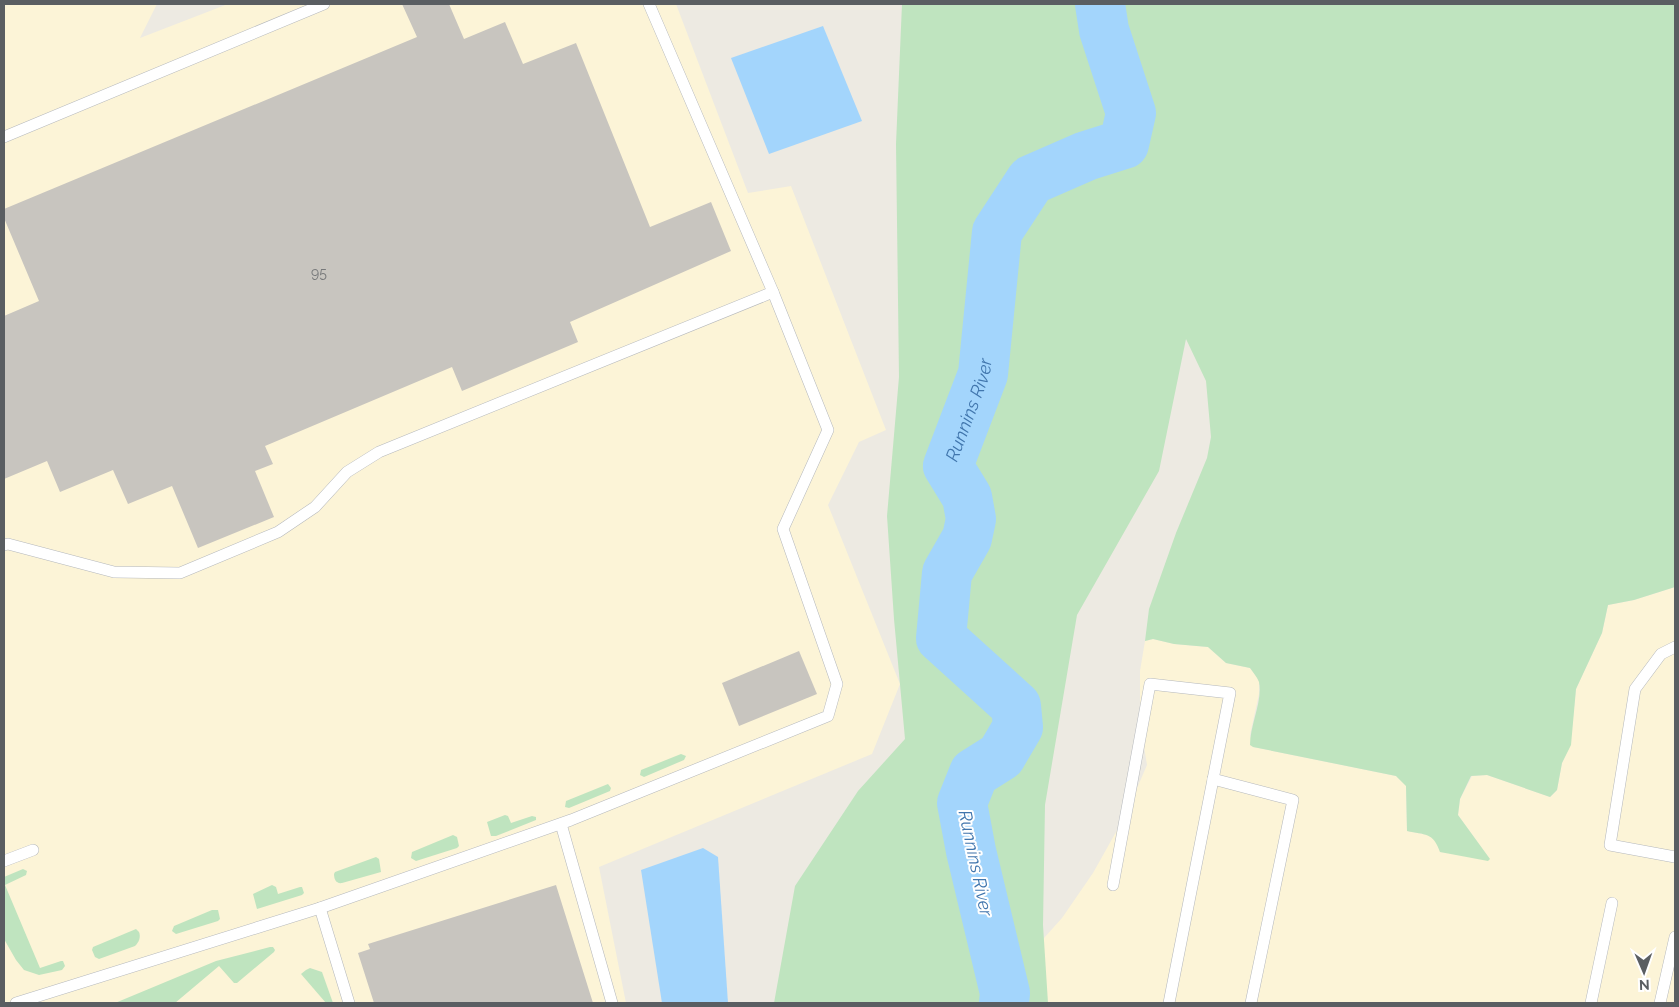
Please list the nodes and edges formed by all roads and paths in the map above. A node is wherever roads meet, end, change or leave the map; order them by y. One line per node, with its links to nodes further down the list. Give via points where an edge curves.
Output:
1 (324, 4): 3 (lane)
2 (649, 4): 4 (lane)
3 (4, 137)
4 (773, 292): 5 (lane, via 379,452 347,472 315,507 278,532 180,573 114,572); 8 (lane, via 828,430 783,529 837,684 828,716)
5 (4, 545)
6 (1675, 647): 10 (lane, via 1661,654 1636,689 1610,845)
7 (1213, 779): 12 (lane, via 1230,692 1150,684); 19 (lane); 20 (lane, via 1293,800)
8 (561, 824): 14 (lane); 18 (lane)
9 (33, 850): 11 (lane)
10 (1675, 857)
11 (4, 861)
12 (1113, 885)
13 (1612, 903): 21 (lane)
14 (320, 908): 16 (lane); 17 (lane)
15 (1675, 937): 22 (lane)
16 (16, 1003)
17 (349, 1003)
18 (612, 1003)
19 (1169, 1003)
20 (1251, 1003)
21 (1591, 1003)
22 (1660, 1003)

